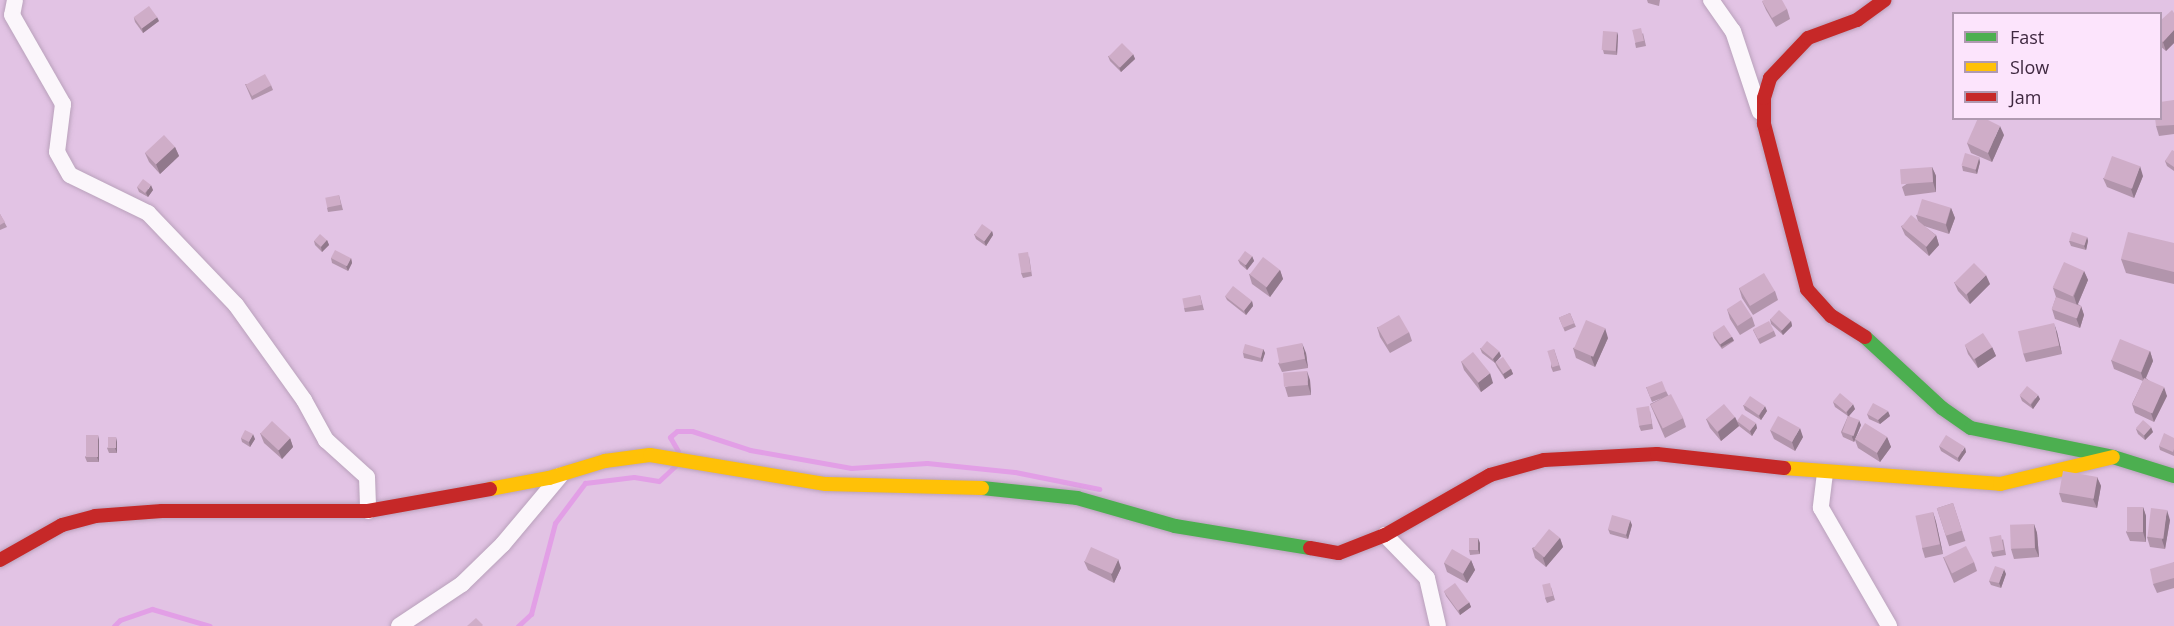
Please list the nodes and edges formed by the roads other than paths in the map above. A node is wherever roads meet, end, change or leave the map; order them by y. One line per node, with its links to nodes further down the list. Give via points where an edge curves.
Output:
1 (15, 0): 9 (street, via 12,15 63,104 57,152 69,175 148,213 236,305 304,400 326,440 367,477)
2 (1711, 0): 4 (street, via 1733,30)
3 (1885, 0): 4 (street, via 1857,20 1808,38 1782,62 1770,78 1764,98)
4 (1764, 124): 5 (street, via 1807,290 1831,316 1863,335 1942,408 1971,428)
5 (2113, 457): 6 (street, via 2000,484 1894,474); 8 (street)
6 (1825, 473): 10 (street, via 1657,454 1544,460 1490,475); 14 (street, via 1821,508)
7 (560, 476): 9 (street); 10 (street, via 605,460 650,454 826,484 997,488 1077,498 1175,526 1339,553); 12 (street, via 503,544 462,584)
8 (2174, 476)
9 (368, 511): 11 (street, via 162,511 95,516 62,525)
10 (1385, 534): 13 (street, via 1427,578)
11 (0, 560)
12 (399, 626)
13 (1438, 626)
14 (1889, 626)

